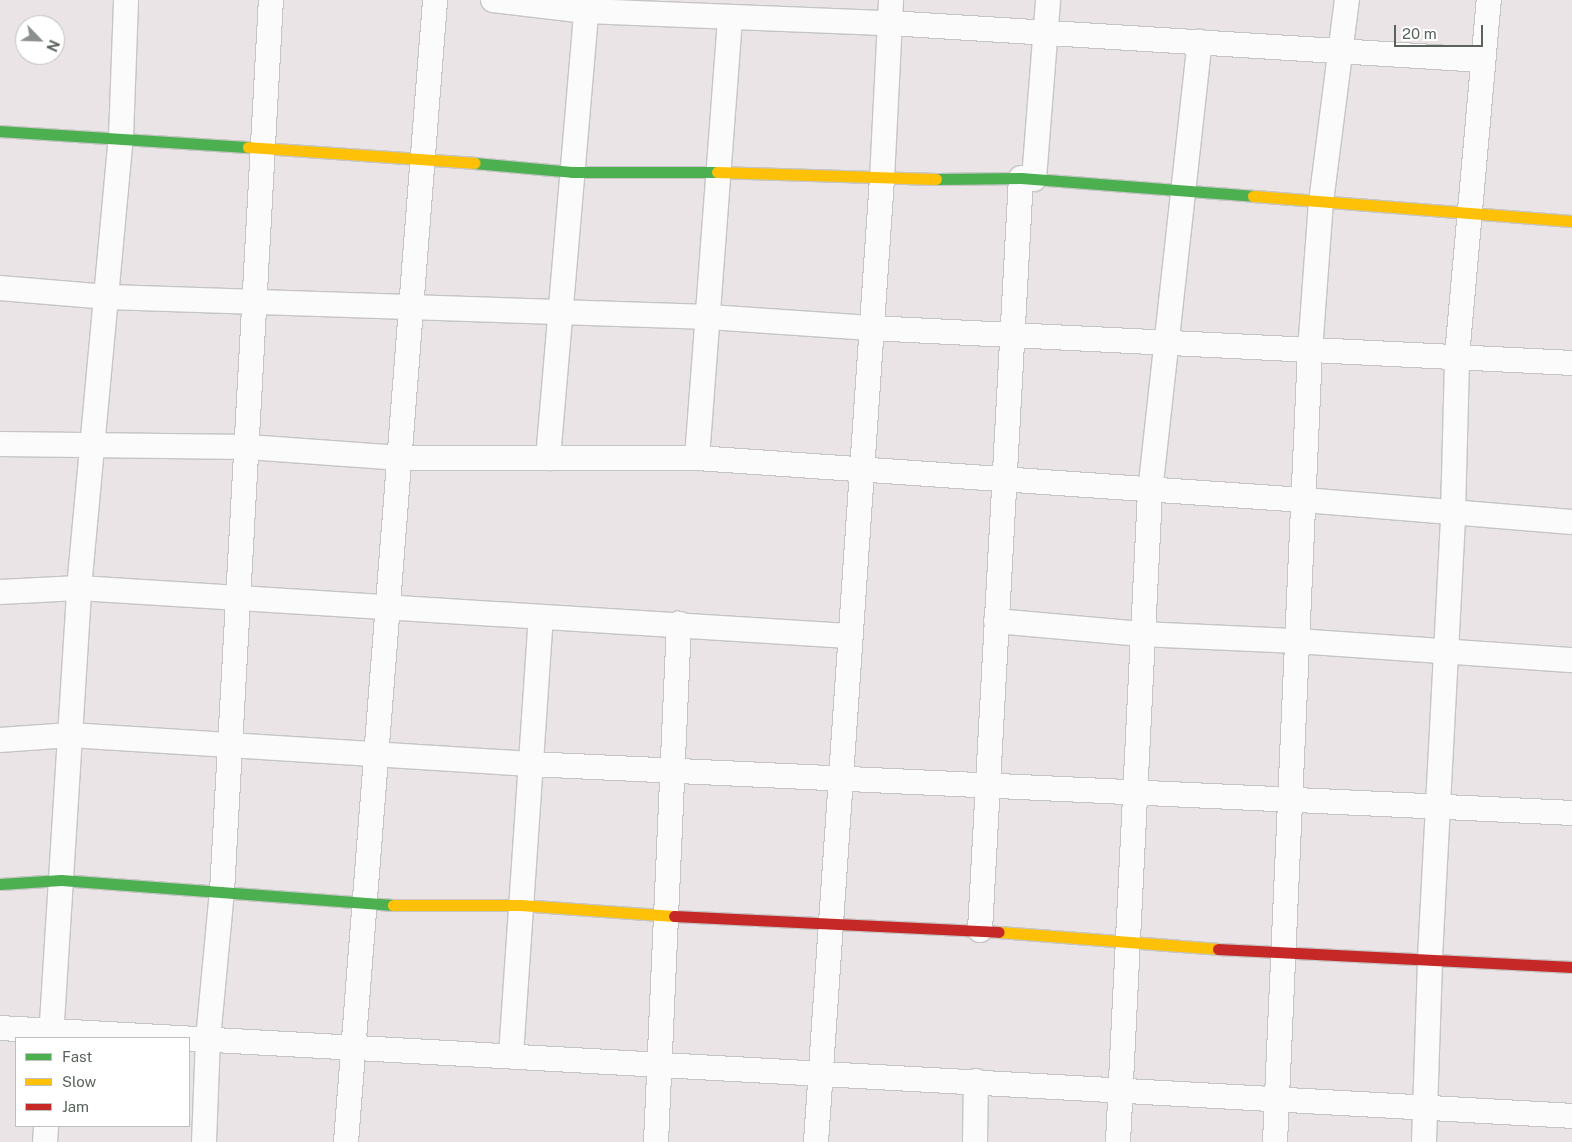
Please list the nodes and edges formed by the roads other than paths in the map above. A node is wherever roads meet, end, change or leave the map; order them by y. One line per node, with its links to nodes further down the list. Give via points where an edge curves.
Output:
1 (126, 0): 16 (street)
2 (271, 0): 17 (street)
3 (435, 0): 18 (street)
4 (493, 0): 8 (street)
5 (1048, 0): 11 (street)
6 (1347, 0): 13 (street)
7 (1488, 0): 14 (street)
8 (586, 5): 10 (street); 19 (street)
9 (890, 11): 10 (street); 11 (street); 22 (street)
10 (730, 18): 20 (street)
11 (1045, 32): 12 (street); 21 (street)
12 (1200, 42): 13 (street); 23 (street)
13 (1342, 50): 14 (street); 24 (street)
14 (1482, 60): 25 (street)
15 (0, 131): 16 (street)
16 (121, 138): 17 (street); 28 (street)
17 (264, 147): 18 (street); 29 (street)
18 (422, 158): 19 (street); 30 (street)
19 (572, 172): 20 (street); 31 (street)
20 (720, 172): 22 (street); 32 (street)
21 (1027, 178): 22 (street); 23 (street); 34 (street)
22 (882, 179): 33 (street)
23 (1183, 190): 24 (street); 35 (street)
24 (1322, 202): 25 (street); 36 (street)
25 (1468, 212): 26 (street); 37 (street)
26 (1572, 221)
27 (0, 288): 28 (street)
28 (108, 297): 29 (street); 39 (street)
29 (252, 302): 30 (street); 41 (street)
30 (413, 305): 31 (street); 42 (street)
31 (561, 310): 32 (street); 43 (street)
32 (710, 317): 33 (street); 44 (street)
33 (870, 328): 34 (street); 45 (street)
34 (1012, 336): 35 (street); 46 (street)
35 (1165, 341): 36 (street); 47 (street)
36 (1310, 351): 37 (street); 48 (street)
37 (1457, 356): 38 (street); 49 (street)
38 (1572, 363)
39 (93, 443): 40 (street); 41 (street); 51 (street)
40 (0, 444)
41 (248, 447): 42 (street); 53 (street)
42 (401, 458): 43 (street); 54 (street)
43 (548, 458): 44 (street)
44 (697, 458): 45 (street)
45 (860, 470): 46 (street); 59 (street)
46 (1004, 481): 47 (street); 56 (street)
47 (1150, 492): 48 (street); 58 (street)
48 (1304, 500): 49 (street); 60 (street)
49 (1453, 514): 50 (street); 61 (street)
50 (1572, 522)
51 (79, 588): 52 (street); 53 (street); 63 (street)
52 (0, 592)
53 (236, 598): 54 (street); 65 (street)
54 (390, 608): 55 (street); 66 (street)
55 (541, 617): 57 (street); 67 (street)
56 (996, 621): 58 (street); 70 (street)
57 (679, 624): 59 (street); 68 (street)
58 (1141, 634): 60 (street); 71 (street)
59 (849, 636): 69 (street)
60 (1298, 641): 61 (street); 72 (street)
61 (1447, 651): 62 (street); 73 (street)
62 (1572, 660)
63 (70, 735): 64 (street); 65 (street); 75 (street)
64 (0, 740)
65 (228, 745): 66 (street); 77 (street)
66 (377, 754): 67 (street); 78 (street)
67 (530, 764): 68 (street); 79 (street)
68 (672, 771): 69 (street); 80 (street)
69 (840, 778): 70 (street); 81 (street)
70 (987, 785): 71 (street); 82 (street)
71 (1134, 790): 72 (street); 83 (street)
72 (1290, 800): 73 (street); 84 (street)
73 (1438, 807): 74 (street); 85 (street)
74 (1572, 813)
75 (61, 880): 76 (street); 77 (street); 88 (street)
76 (0, 884)
77 (222, 892): 78 (street); 91 (street)
78 (364, 905): 79 (street); 92 (street)
79 (520, 905): 80 (street); 93 (street)
80 (666, 916): 81 (street); 94 (street)
81 (830, 921): 82 (street); 95 (street)
82 (980, 930): 83 (street)
83 (1126, 944): 84 (street); 97 (street)
84 (1281, 949): 85 (street); 98 (street)
85 (1430, 958): 86 (street); 99 (street)
86 (1572, 966)
87 (0, 1028): 88 (street)
88 (51, 1034): 89 (street)
89 (145, 1037)
90 (190, 1038): 91 (street)
91 (208, 1039): 92 (street); 103 (street)
92 (354, 1047): 93 (street); 104 (street)
93 (511, 1055): 94 (street)
94 (658, 1064): 95 (street); 105 (street)
95 (820, 1072): 96 (street); 106 (street)
96 (976, 1081): 97 (street); 107 (street)
97 (1119, 1089): 98 (street); 108 (street)
98 (1276, 1098): 99 (street); 109 (street)
99 (1426, 1109): 100 (street); 110 (street)
100 (1572, 1116)
101 (46, 1127): 102 (street)
102 (45, 1142)
103 (204, 1142)
104 (346, 1142)
105 (656, 1142)
106 (816, 1142)
107 (975, 1142)
108 (1118, 1142)
109 (1275, 1142)
110 (1424, 1142)

